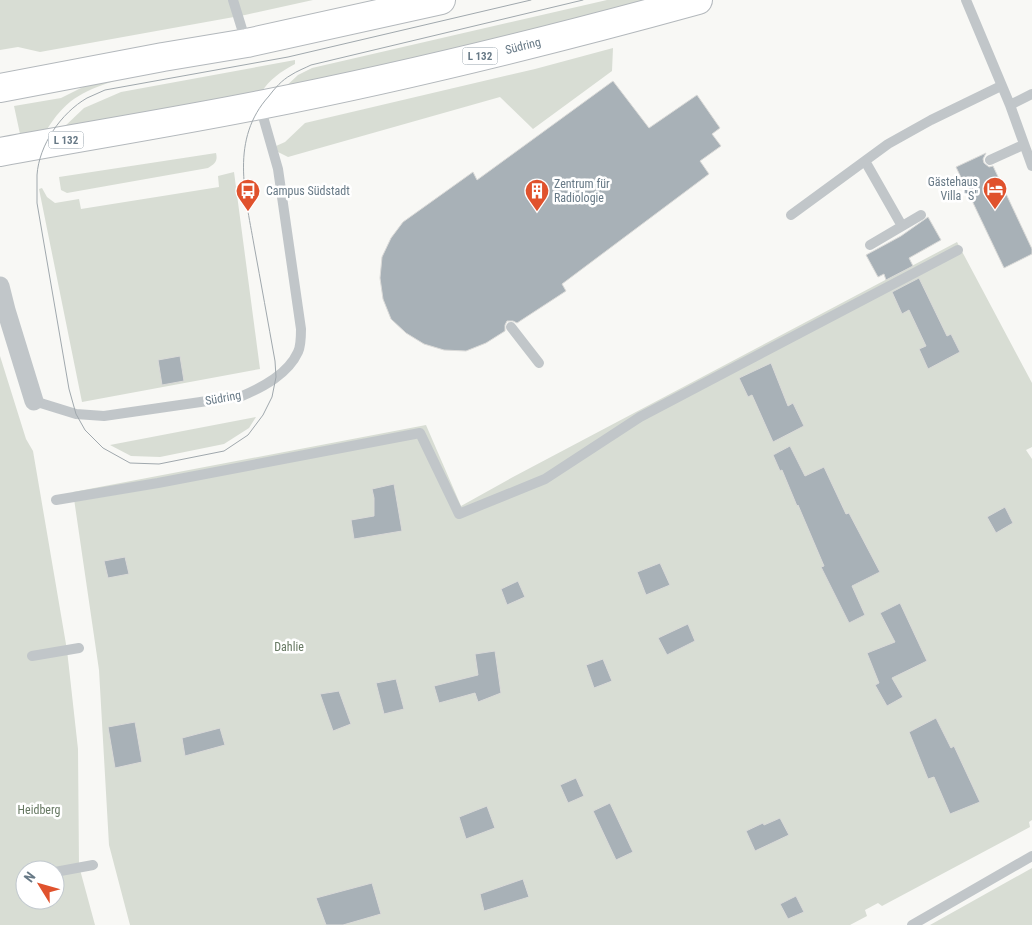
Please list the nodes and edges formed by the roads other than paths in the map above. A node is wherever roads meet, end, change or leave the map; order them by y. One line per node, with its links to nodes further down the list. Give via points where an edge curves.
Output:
1 (232, 0): 5 (lane)
2 (441, 0): 5 (main road)
3 (698, 0): 9 (main road, Südring / L 132, via 501,52)
4 (966, 0): 6 (lane)
5 (247, 43): 7 (main road)
6 (1001, 86): 10 (lane); 14 (lane, via 900,137)
7 (0, 88)
8 (1032, 94): 10 (lane)
9 (260, 105): 12 (main road, Südring / L 132); 24 (lane, Südring, via 278,170 301,329 299,351 289,365 260,388 242,396 104,416 76,414)
10 (1010, 105): 11 (lane)
11 (1023, 145): 13 (lane); 15 (lane)
12 (0, 152)
13 (990, 160)
14 (865, 161): 16 (lane); 18 (lane)
15 (1032, 166)
16 (791, 215)
17 (921, 215): 18 (lane)
18 (902, 226): 19 (lane)
19 (870, 244)
20 (958, 250): 25 (lane, via 640,417 545,479 459,514 420,433)
21 (0, 286): 24 (street, Südring)
22 (511, 327): 23 (lane)
23 (539, 363)
24 (34, 401)
25 (56, 500)
26 (79, 648): 27 (lane)
27 (32, 656)
28 (1032, 856): 31 (lane)
29 (93, 864): 30 (lane)
30 (65, 870)
31 (912, 925)

